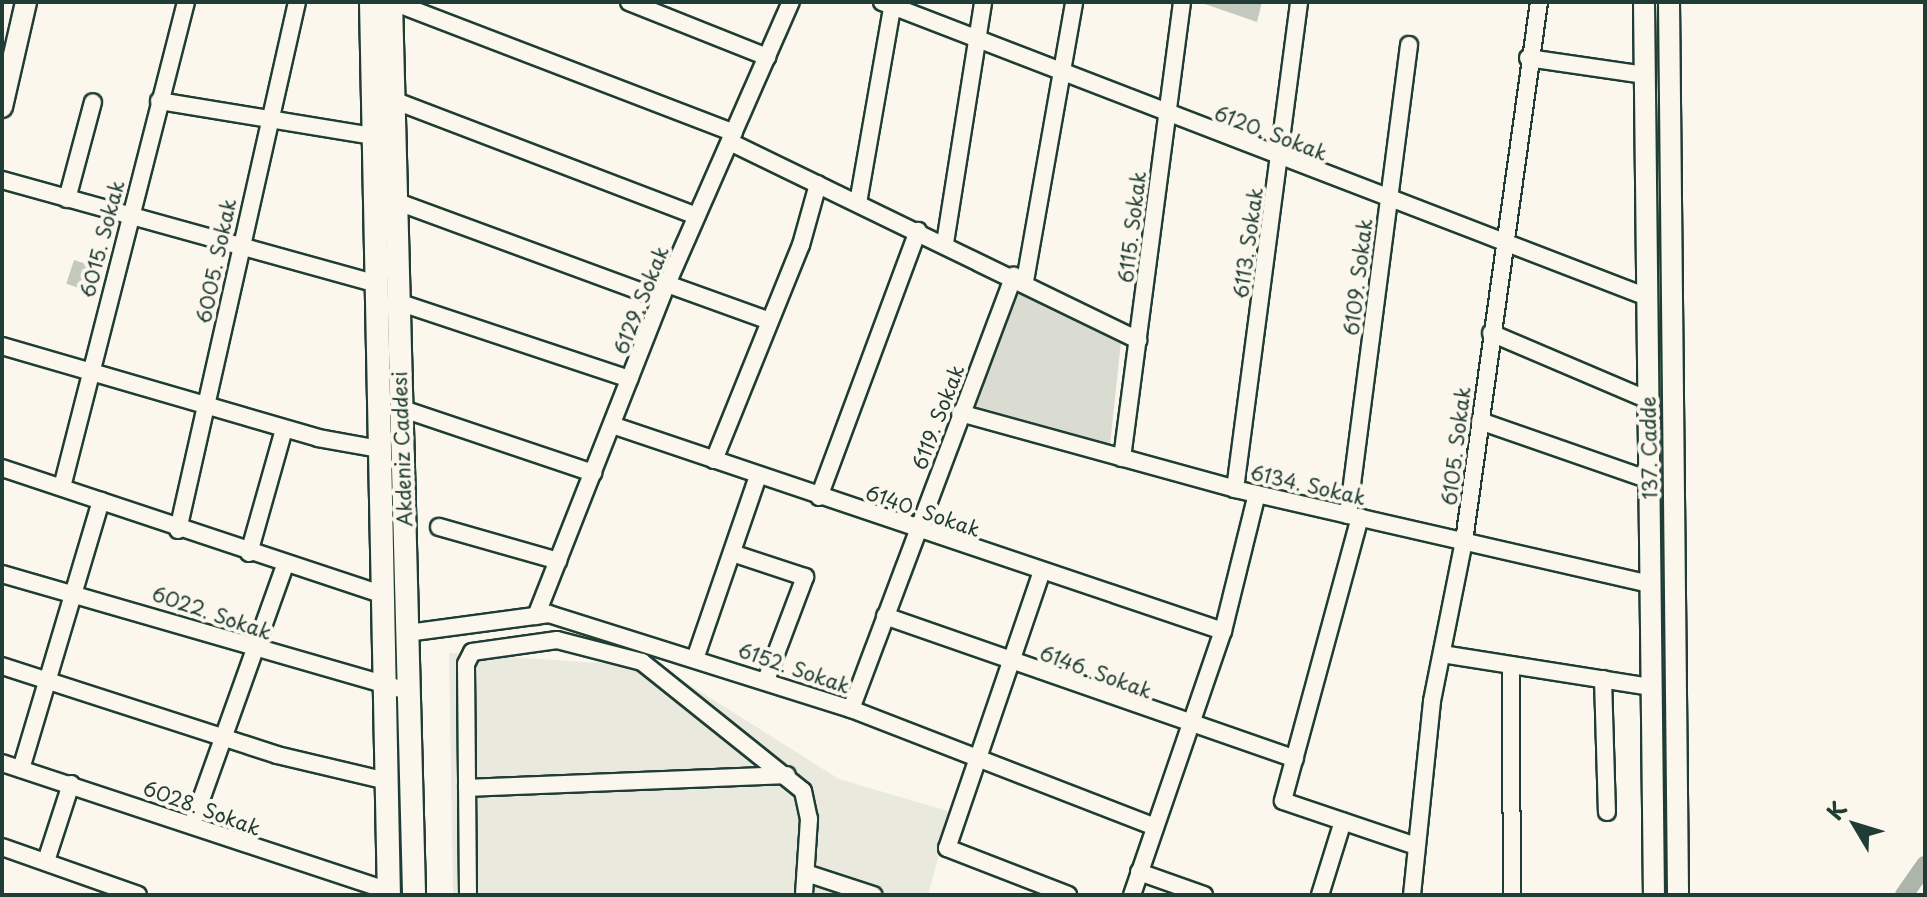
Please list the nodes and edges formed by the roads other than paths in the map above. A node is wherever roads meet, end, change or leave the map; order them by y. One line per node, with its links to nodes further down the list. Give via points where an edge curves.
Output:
1 (26, 2): 18 (street)
2 (186, 2): 24 (street, 6015. Sokak)
3 (297, 2): 28 (street, 6005. Sokak)
4 (371, 2): 29 (main road, Akdeniz Caddesi)
5 (392, 2): 23 (main road, Akdeniz Caddesi); 30 (street)
6 (629, 2): 19 (street)
7 (791, 2): 19 (street, 6129. Sokak)
8 (983, 2): 16 (street)
9 (1074, 2): 22 (street, 6119. Sokak)
10 (1182, 2): 27 (street, 6115. Sokak)
11 (1299, 2): 31 (street, 6113. Sokak)
12 (1539, 2): 20 (street, 6105. Sokak)
13 (1644, 2): 21 (street, 137. Cadde)
14 (1669, 2): 137 (street, 137. Cadde)
15 (889, 3): 16 (street, 6120. Sokak); 37 (street)
16 (978, 41): 22 (street, 6120. Sokak); 41 (street)
17 (1409, 45): 35 (street, 6109. Sokak)
18 (8, 54): 26 (street)
19 (767, 57): 30 (street, 6129. Sokak)
20 (1528, 58): 21 (street); 42 (street, 6105. Sokak)
21 (1645, 75): 47 (street, 137. Cadde)
22 (1065, 77): 27 (street, 6120. Sokak); 44 (street, 6119. Sokak)
23 (393, 100): 36 (main road, Akdeniz Caddesi); 38 (street)
24 (159, 101): 28 (street); 39 (street, 6015. Sokak)
25 (93, 102): 34 (street)
26 (2, 107)
27 (1167, 115): 31 (street, 6120. Sokak); 51 (street, 6115. Sokak)
28 (267, 122): 29 (street); 43 (street, 6005. Sokak)
29 (373, 136): 45 (main road, Akdeniz Caddesi)
30 (732, 138): 33 (street); 38 (street, 6129. Sokak)
31 (1279, 157): 35 (street, 6120. Sokak); 70 (street, 6113. Sokak)
32 (2, 180): 34 (street)
33 (818, 184): 37 (street); 49 (street)
34 (67, 199): 39 (street)
35 (1388, 199): 42 (street, 6120. Sokak); 74 (street, 6109. Sokak)
36 (395, 201): 46 (street); 48 (main road, Akdeniz Caddesi)
37 (858, 203): 40 (street)
38 (697, 216): 46 (street, 6129. Sokak)
39 (129, 218): 43 (street); 53 (street, 6015. Sokak)
40 (918, 231): 41 (street); 72 (street)
41 (945, 243): 44 (street)
42 (1503, 243): 47 (street, 6120. Sokak); 50 (street, 6105. Sokak)
43 (239, 251): 45 (street); 56 (street, 6005. Sokak)
44 (1020, 278): 51 (street); 58 (street, 6119. Sokak)
45 (376, 284): 62 (main road, Akdeniz Caddesi)
46 (664, 292): 49 (street); 54 (street, 6129. Sokak)
47 (1647, 297): 55 (street, 137. Cadde)
48 (398, 302): 54 (street); 57 (main road, Akdeniz Caddesi)
49 (770, 321): 64 (street)
50 (1491, 333): 55 (street); 59 (street, 6105. Sokak)
51 (1138, 340): 63 (street, 6115. Sokak)
52 (2, 346): 53 (street)
53 (88, 372): 56 (street); 69 (street, 6015. Sokak)
54 (630, 379): 60 (street, 6129. Sokak)
55 (1648, 400): 68 (street, 137. Cadde)
56 (205, 407): 61 (street); 76 (street, 6005. Sokak)
57 (400, 408): 66 (street); 91 (main road, Akdeniz Caddesi)
58 (960, 413): 63 (street, 6134. Sokak); 77 (street, 6119. Sokak)
59 (1480, 421): 68 (street); 78 (street, 6105. Sokak)
60 (612, 425): 64 (street, 6140. Sokak); 66 (street, 6129. Sokak)
61 (284, 429): 62 (street); 79 (street)
62 (380, 449): 87 (main road, Akdeniz Caddesi)
63 (1122, 458): 70 (street, 6134. Sokak)
64 (714, 460): 67 (street, 6140. Sokak)
65 (2, 468): 69 (street)
66 (593, 473): 81 (street, 6129. Sokak)
67 (758, 476): 72 (street, 6140. Sokak); 80 (street)
68 (1649, 480): 85 (street, 137. Cadde)
69 (62, 487): 73 (street)
70 (1235, 489): 71 (street, 6134. Sokak)
71 (1257, 494): 74 (street, 6134. Sokak); 90 (street)
72 (819, 497): 77 (street, 6140. Sokak)
73 (101, 501): 76 (street); 86 (street)
74 (1354, 516): 78 (street, 6134. Sokak); 107 (street, 6109. Sokak)
75 (439, 527): 81 (street)
76 (178, 530): 79 (street)
77 (917, 530): 83 (street, 6140. Sokak); 89 (street, 6119. Sokak)
78 (1464, 541): 85 (street, 6134. Sokak); 93 (street, 6105. Sokak)
79 (249, 553): 82 (street)
80 (732, 553): 94 (street); 100 (street, via 805,577)
81 (558, 561): 88 (street, 6129. Sokak)
82 (285, 565): 87 (street); 92 (street)
83 (1042, 571): 90 (street, 6140. Sokak); 95 (street)
84 (2, 574): 86 (street, 6022. Sokak)
85 (1650, 584): 101 (street, 137. Cadde)
86 (73, 590): 92 (street, 6022. Sokak); 98 (street)
87 (383, 595): 102 (main road, Akdeniz Caddesi)
88 (536, 616): 91 (street, 6152. Sokak); 94 (street, 6152. Sokak, via 549,614)
89 (885, 616): 95 (street, 6146. Sokak); 104 (street, 6119. Sokak)
90 (1223, 631): 105 (street)
91 (407, 633): 103 (main road, Akdeniz Caddesi)
92 (255, 649): 102 (street, 6022. Sokak); 106 (street)
93 (1442, 654): 96 (street); 119 (street, 6105. Sokak)
94 (696, 656): 100 (street, 6152. Sokak)
95 (1013, 663): 105 (street, 6146. Sokak); 108 (street)
96 (1511, 665): 99 (street); 135 (street)
97 (2, 666): 98 (street)
98 (48, 678): 106 (street); 110 (street)
99 (1603, 679): 101 (street); 115 (street)
100 (766, 680): 104 (street, 6152. Sokak)
101 (1651, 687): 136 (street, 137. Cadde)
102 (385, 688): 103 (street, 6022. Sokak); 112 (main road, Akdeniz Caddesi)
103 (408, 691): 126 (main road, Akdeniz Caddesi)
104 (851, 709): 108 (street, 6152. Sokak)
105 (1189, 727): 107 (street, 6146. Sokak); 118 (street)
106 (223, 736): 112 (street); 117 (street)
107 (1295, 759): 116 (street, 6109. Sokak, via 1283,801)
108 (983, 760): 118 (street, 6152. Sokak); 130 (street, via 947,848)
109 (2, 763): 110 (street, 6028. Sokak)
110 (21, 769): 113 (street, 6028. Sokak)
111 (787, 775): 114 (street); 114 (street, via 642,662 557,640 472,652); 123 (street, via 803,791 809,819)
112 (387, 781): 124 (main road, Akdeniz Caddesi)
113 (71, 784): 117 (street, 6028. Sokak); 121 (street)
114 (467, 788): 127 (street)
115 (1607, 812)
116 (1343, 821): 119 (street); 133 (street)
117 (192, 825): 124 (street, 6028. Sokak)
118 (1155, 827): 122 (street)
119 (1416, 846): 134 (street, 6105. Sokak)
120 (2, 847): 121 (street)
121 (46, 861): 125 (street)
122 (1139, 872): 131 (street); 132 (street)
123 (806, 873): 128 (street); 129 (street)
124 (389, 893)
125 (138, 895)
126 (414, 895)
127 (468, 895)
128 (804, 895)
129 (873, 895)
130 (1068, 895)
131 (1132, 895)
132 (1204, 895)
133 (1320, 895)
134 (1412, 895)
135 (1512, 895)
136 (1654, 895)
137 (1678, 895)

